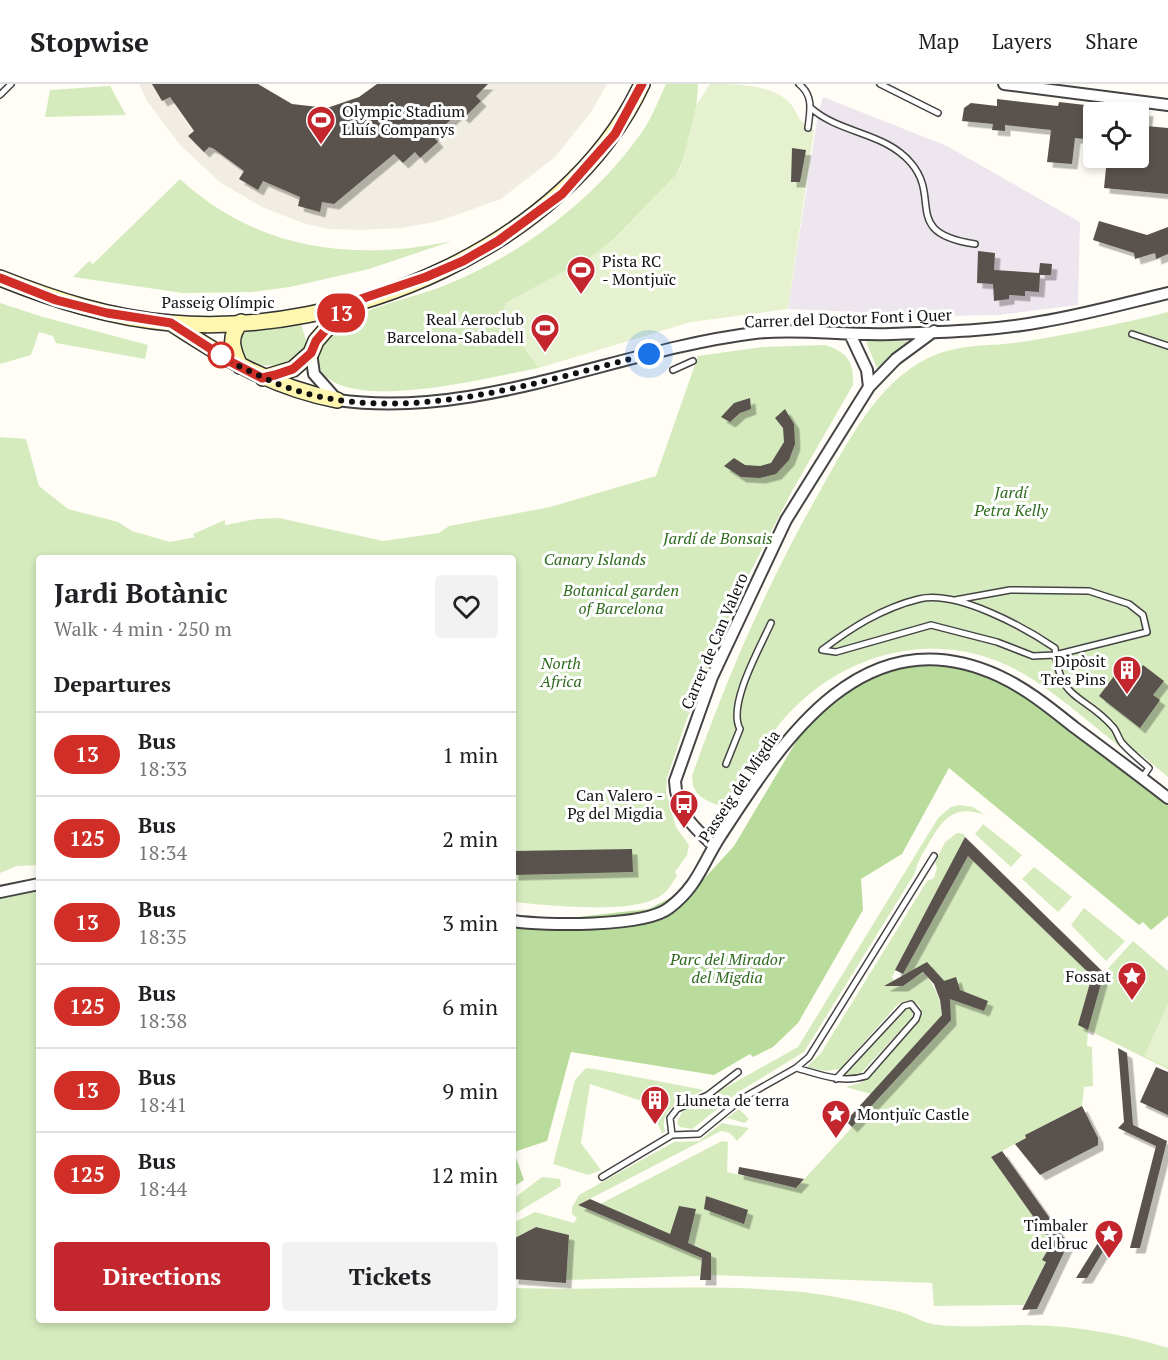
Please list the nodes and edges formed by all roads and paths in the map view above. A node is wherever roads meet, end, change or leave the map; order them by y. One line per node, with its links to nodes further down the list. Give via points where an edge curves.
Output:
1 (11, 84): 6 (lane)
2 (642, 84): 14 (street, Passeig Olímpic, via 615,134 562,194 529,219 463,261)
3 (799, 84): 8 (lane, via 805,89)
4 (880, 84): 9 (lane)
5 (1004, 84): 7 (street)
6 (0, 95)
7 (1168, 105)
8 (811, 108): 10 (lane); 11 (lane, via 832,123 882,141 903,154 918,172 935,231)
9 (938, 113)
10 (808, 128)
11 (975, 244)
12 (0, 279): 17 (street, Passeig Olímpic, via 56,300)
13 (1168, 292): 18 (street, Carrer del Doctor Font i Quer, via 1040,322)
14 (349, 303): 15 (street, Passeig Olímpic); 22 (street)
15 (302, 316): 16 (street, Passeig Olímpic); 22 (street, via 312,329)
16 (241, 322): 17 (street, Passeig Olímpic); 24 (street, via 231,343)
17 (171, 323): 24 (street)
18 (934, 331): 19 (street, Carrer del Doctor Font i Quer); 27 (street, Carrer de Can Valero, via 896,359)
19 (850, 334): 27 (street, via 867,370); 28 (street, Carrer del Doctor Font i Quer, via 758,333 693,342 544,381 459,398 370,405)
20 (1132, 334): 21 (lane)
21 (1168, 346)
22 (314, 347): 26 (street, via 293,369); 28 (street, via 314,374)
23 (693, 361): 25 (lane)
24 (240, 366): 26 (street)
25 (673, 370)
26 (262, 378): 28 (street)
27 (868, 387): 35 (street, Carrer de Can Valero, via 786,520 717,667 678,768 675,795 682,811)
28 (337, 400)
29 (955, 600): 31 (lane, via 1029,630 1055,648); 31 (lane, via 1010,590 1089,591 1129,604 1143,615 1148,632); 31 (lane, via 920,599 859,622 822,650 836,652 931,625 1033,656)
30 (771, 623): 32 (lane, via 737,704 735,719 740,729)
31 (1055, 655): 33 (lane, via 1062,680 1074,698 1095,708 1115,729 1120,741 1149,768)
32 (726, 764)
33 (1142, 778): 34 (street, Passeig del Migdia); 35 (street, Passeig del Migdia, via 1030,693 998,676 957,662 919,659 878,669 843,686 811,712 773,757)
34 (1168, 798)
35 (714, 846): 40 (street, Passeig del Migdia, via 697,881 668,910 649,918)
36 (934, 856): 42 (lane, via 809,1057)
37 (36, 885): 38 (street)
38 (0, 892)
39 (516, 922): 40 (street, Passeig del Migdia)
40 (525, 923): 41 (street)
41 (516, 925)
42 (796, 1068): 44 (lane); 45 (lane, via 743,1098 699,1134)
43 (738, 1072): 45 (lane, via 708,1095 677,1109 670,1118)
44 (836, 1079): 44 (lane, via 866,1076 916,1019 915,1007 904,1006)
45 (672, 1135): 46 (lane)
46 (602, 1177)

